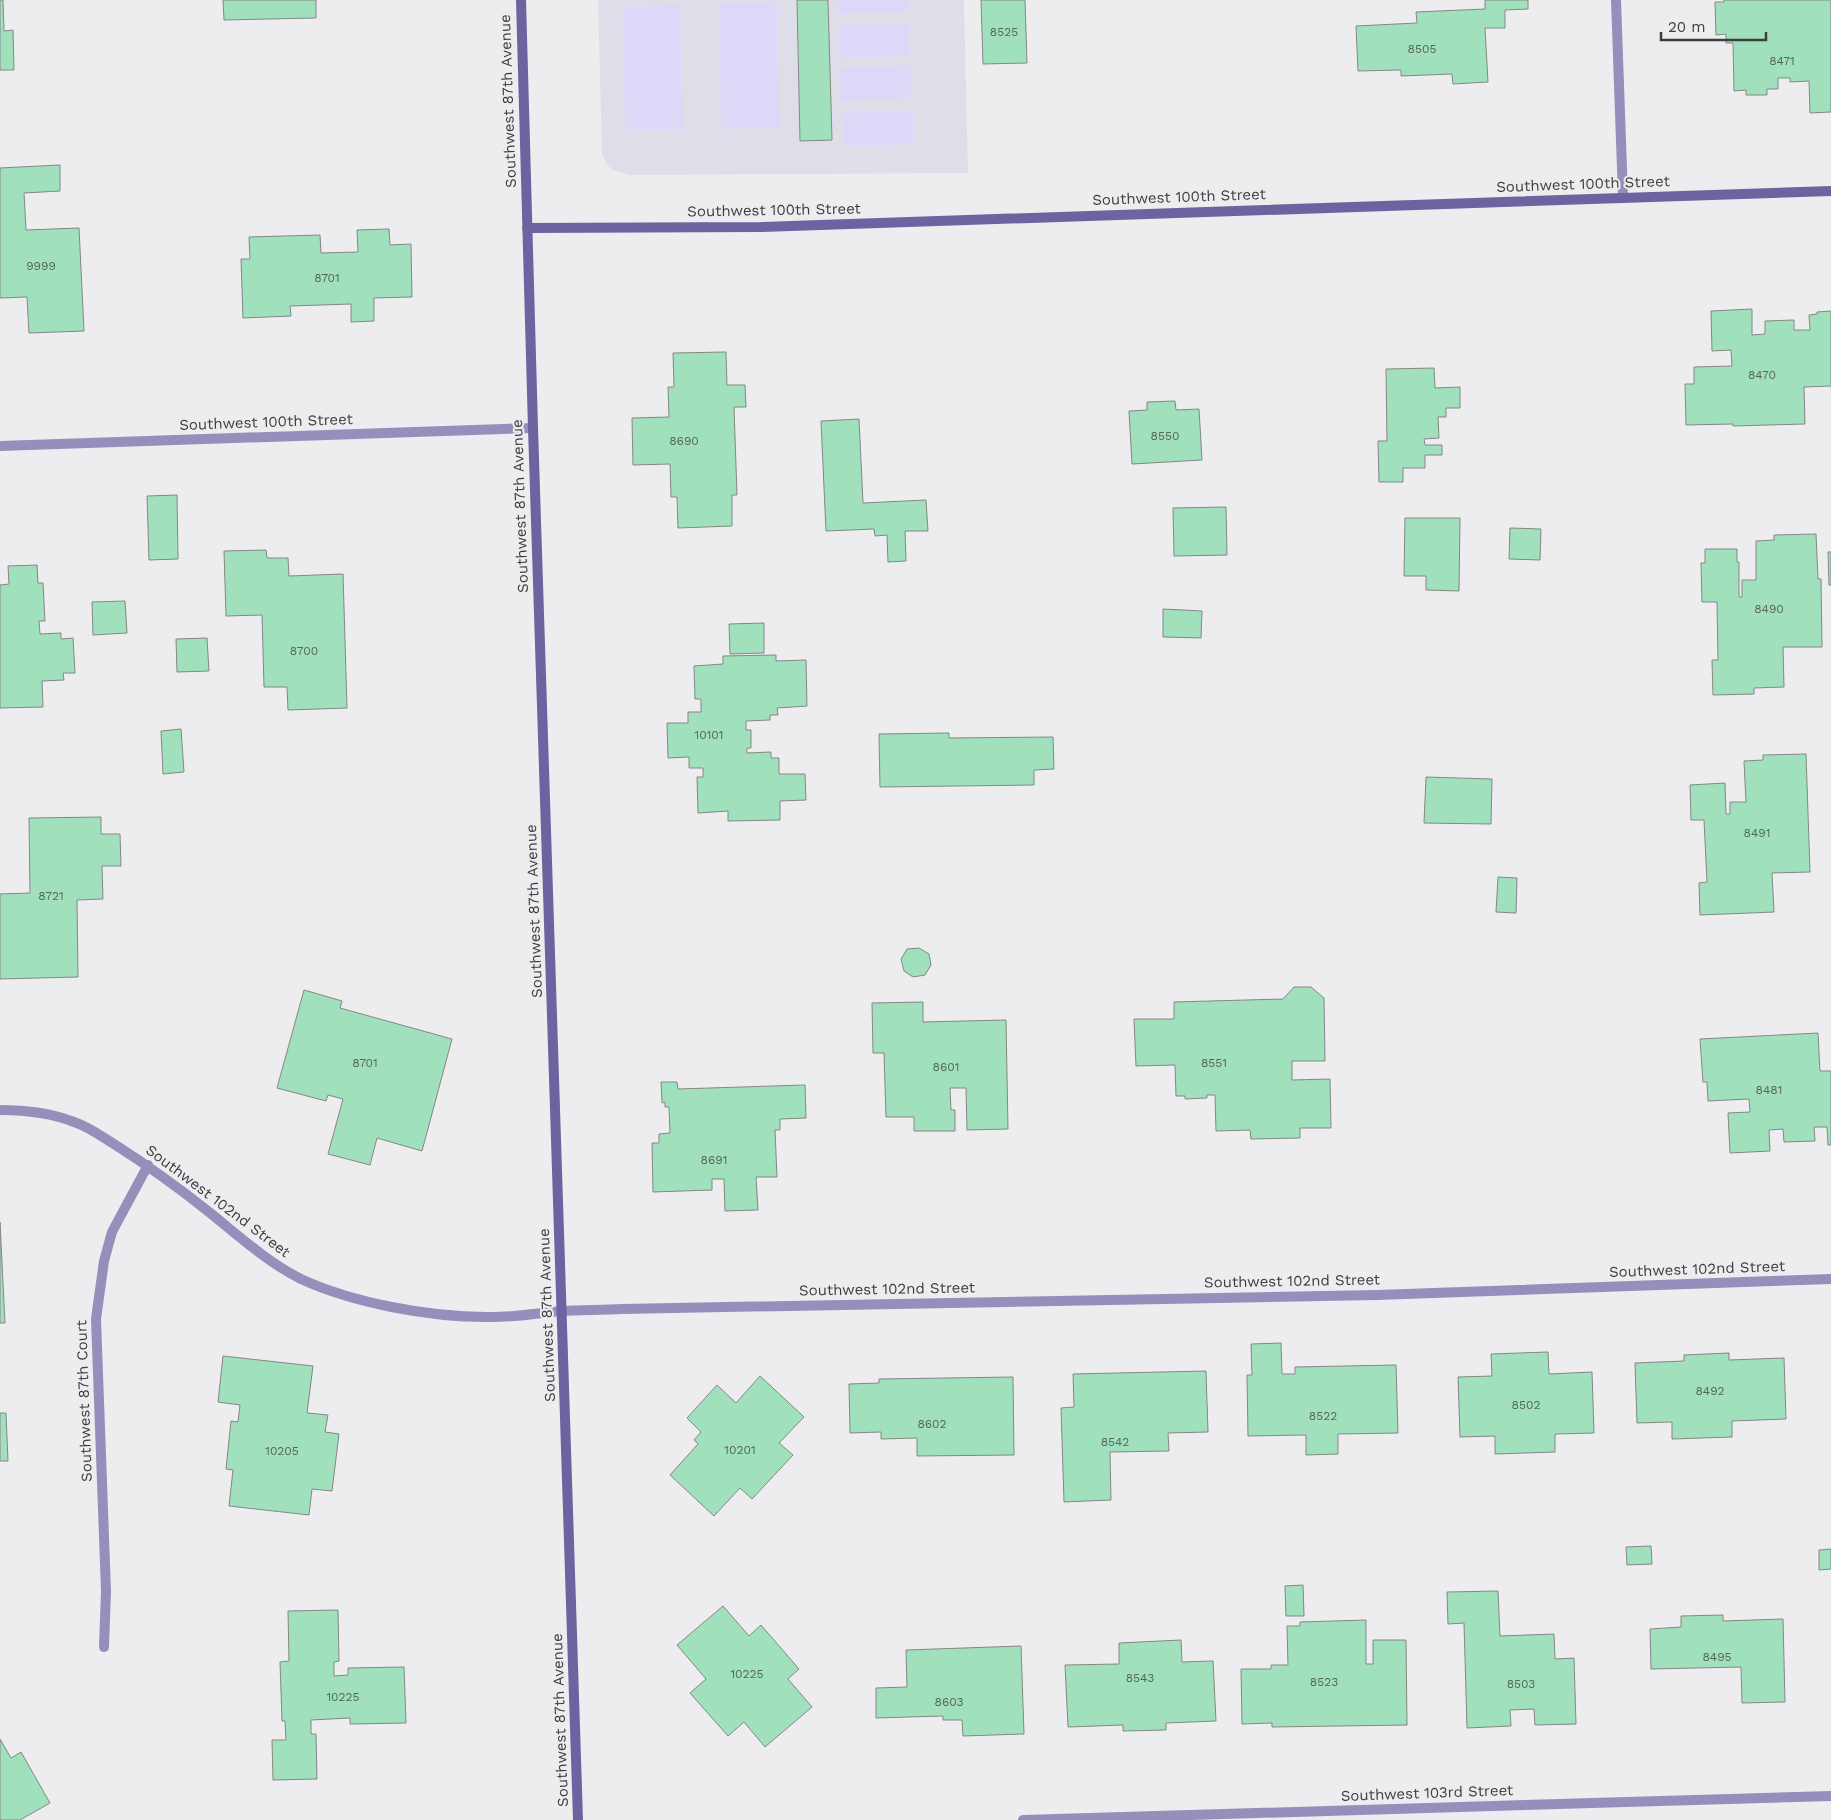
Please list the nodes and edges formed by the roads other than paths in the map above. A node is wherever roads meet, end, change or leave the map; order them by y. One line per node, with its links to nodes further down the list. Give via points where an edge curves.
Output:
1 (520, 0): 5 (main road, Southwest 87th Avenue)
2 (1616, 0): 4 (street)
3 (1831, 191): 4 (main road, Southwest 100th Street)
4 (1623, 197): 5 (main road, Southwest 100th Street, via 761,227)
5 (527, 228): 6 (main road, Southwest 87th Avenue)
6 (533, 428): 7 (street, Southwest 100th Street); 11 (main road, Southwest 87th Avenue)
7 (0, 446)
8 (0, 1110): 9 (street, Southwest 102nd Street, via 56,1116 75,1122)
9 (148, 1165): 11 (street, Southwest 102nd Street, via 280,1267 326,1290 390,1306 459,1316 503,1317); 12 (street, Southwest 87th Court, via 112,1232 96,1319 106,1591)
10 (1831, 1279): 11 (street, Southwest 102nd Street, via 1377,1295)
11 (562, 1311): 14 (main road, Southwest 87th Avenue)
12 (104, 1647)
13 (1831, 1796): 15 (street, Southwest 103rd Street)
14 (578, 1820)
15 (1023, 1820)

